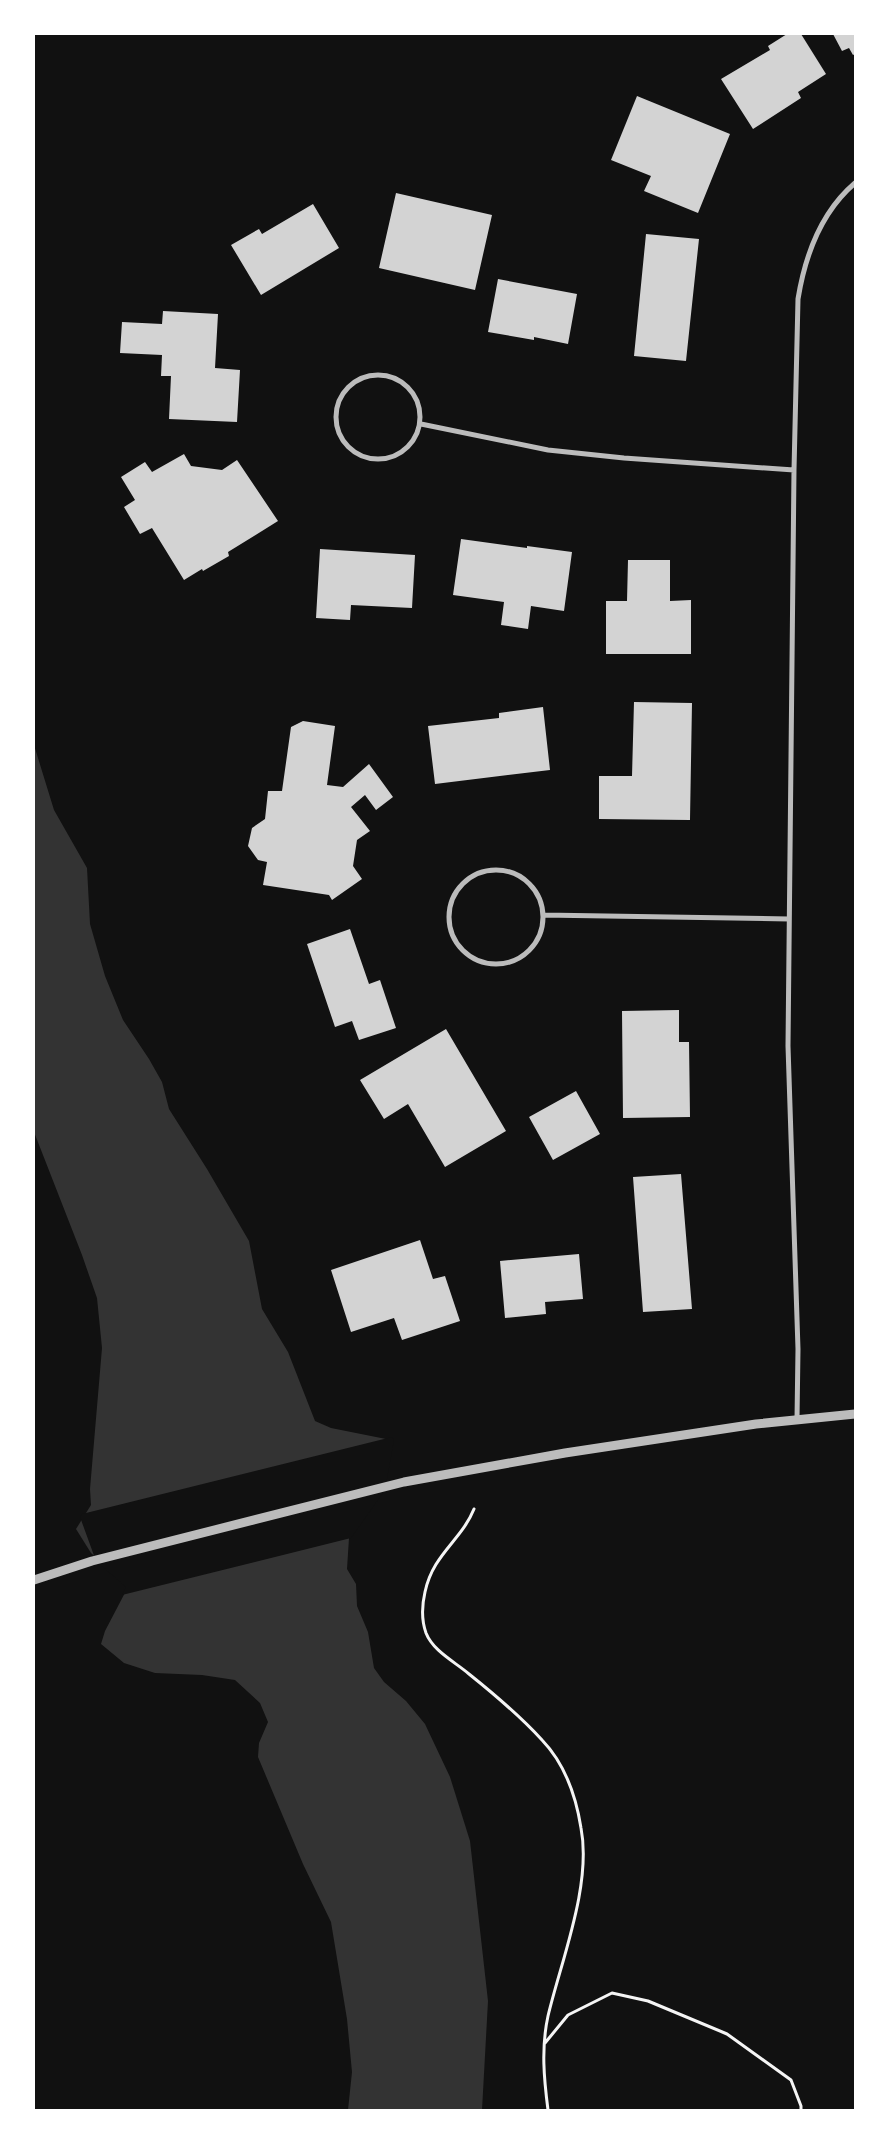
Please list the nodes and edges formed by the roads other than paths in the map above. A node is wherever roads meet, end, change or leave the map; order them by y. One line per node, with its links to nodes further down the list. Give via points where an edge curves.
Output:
1 (855, 183): 3 (street, via 828,214 811,246 801,278)
2 (421, 424): 2 (street, via 415,395 406,384 378,374 351,384 341,396 336,410 340,436 348,447 371,459 385,459 408,448); 3 (street, via 548,450)
3 (794, 470): 5 (street)
4 (543, 915): 4 (street, via 541,901 534,889 524,879 498,870 484,872 461,886 453,898 450,926 455,939 474,959 502,964 527,953 539,936); 5 (street)
5 (789, 919): 7 (street, via 788,1046 798,1349)
6 (855, 1414): 7 (street)
7 (797, 1420): 8 (street, via 565,1453 404,1482 92,1561)
8 (34, 1580)

